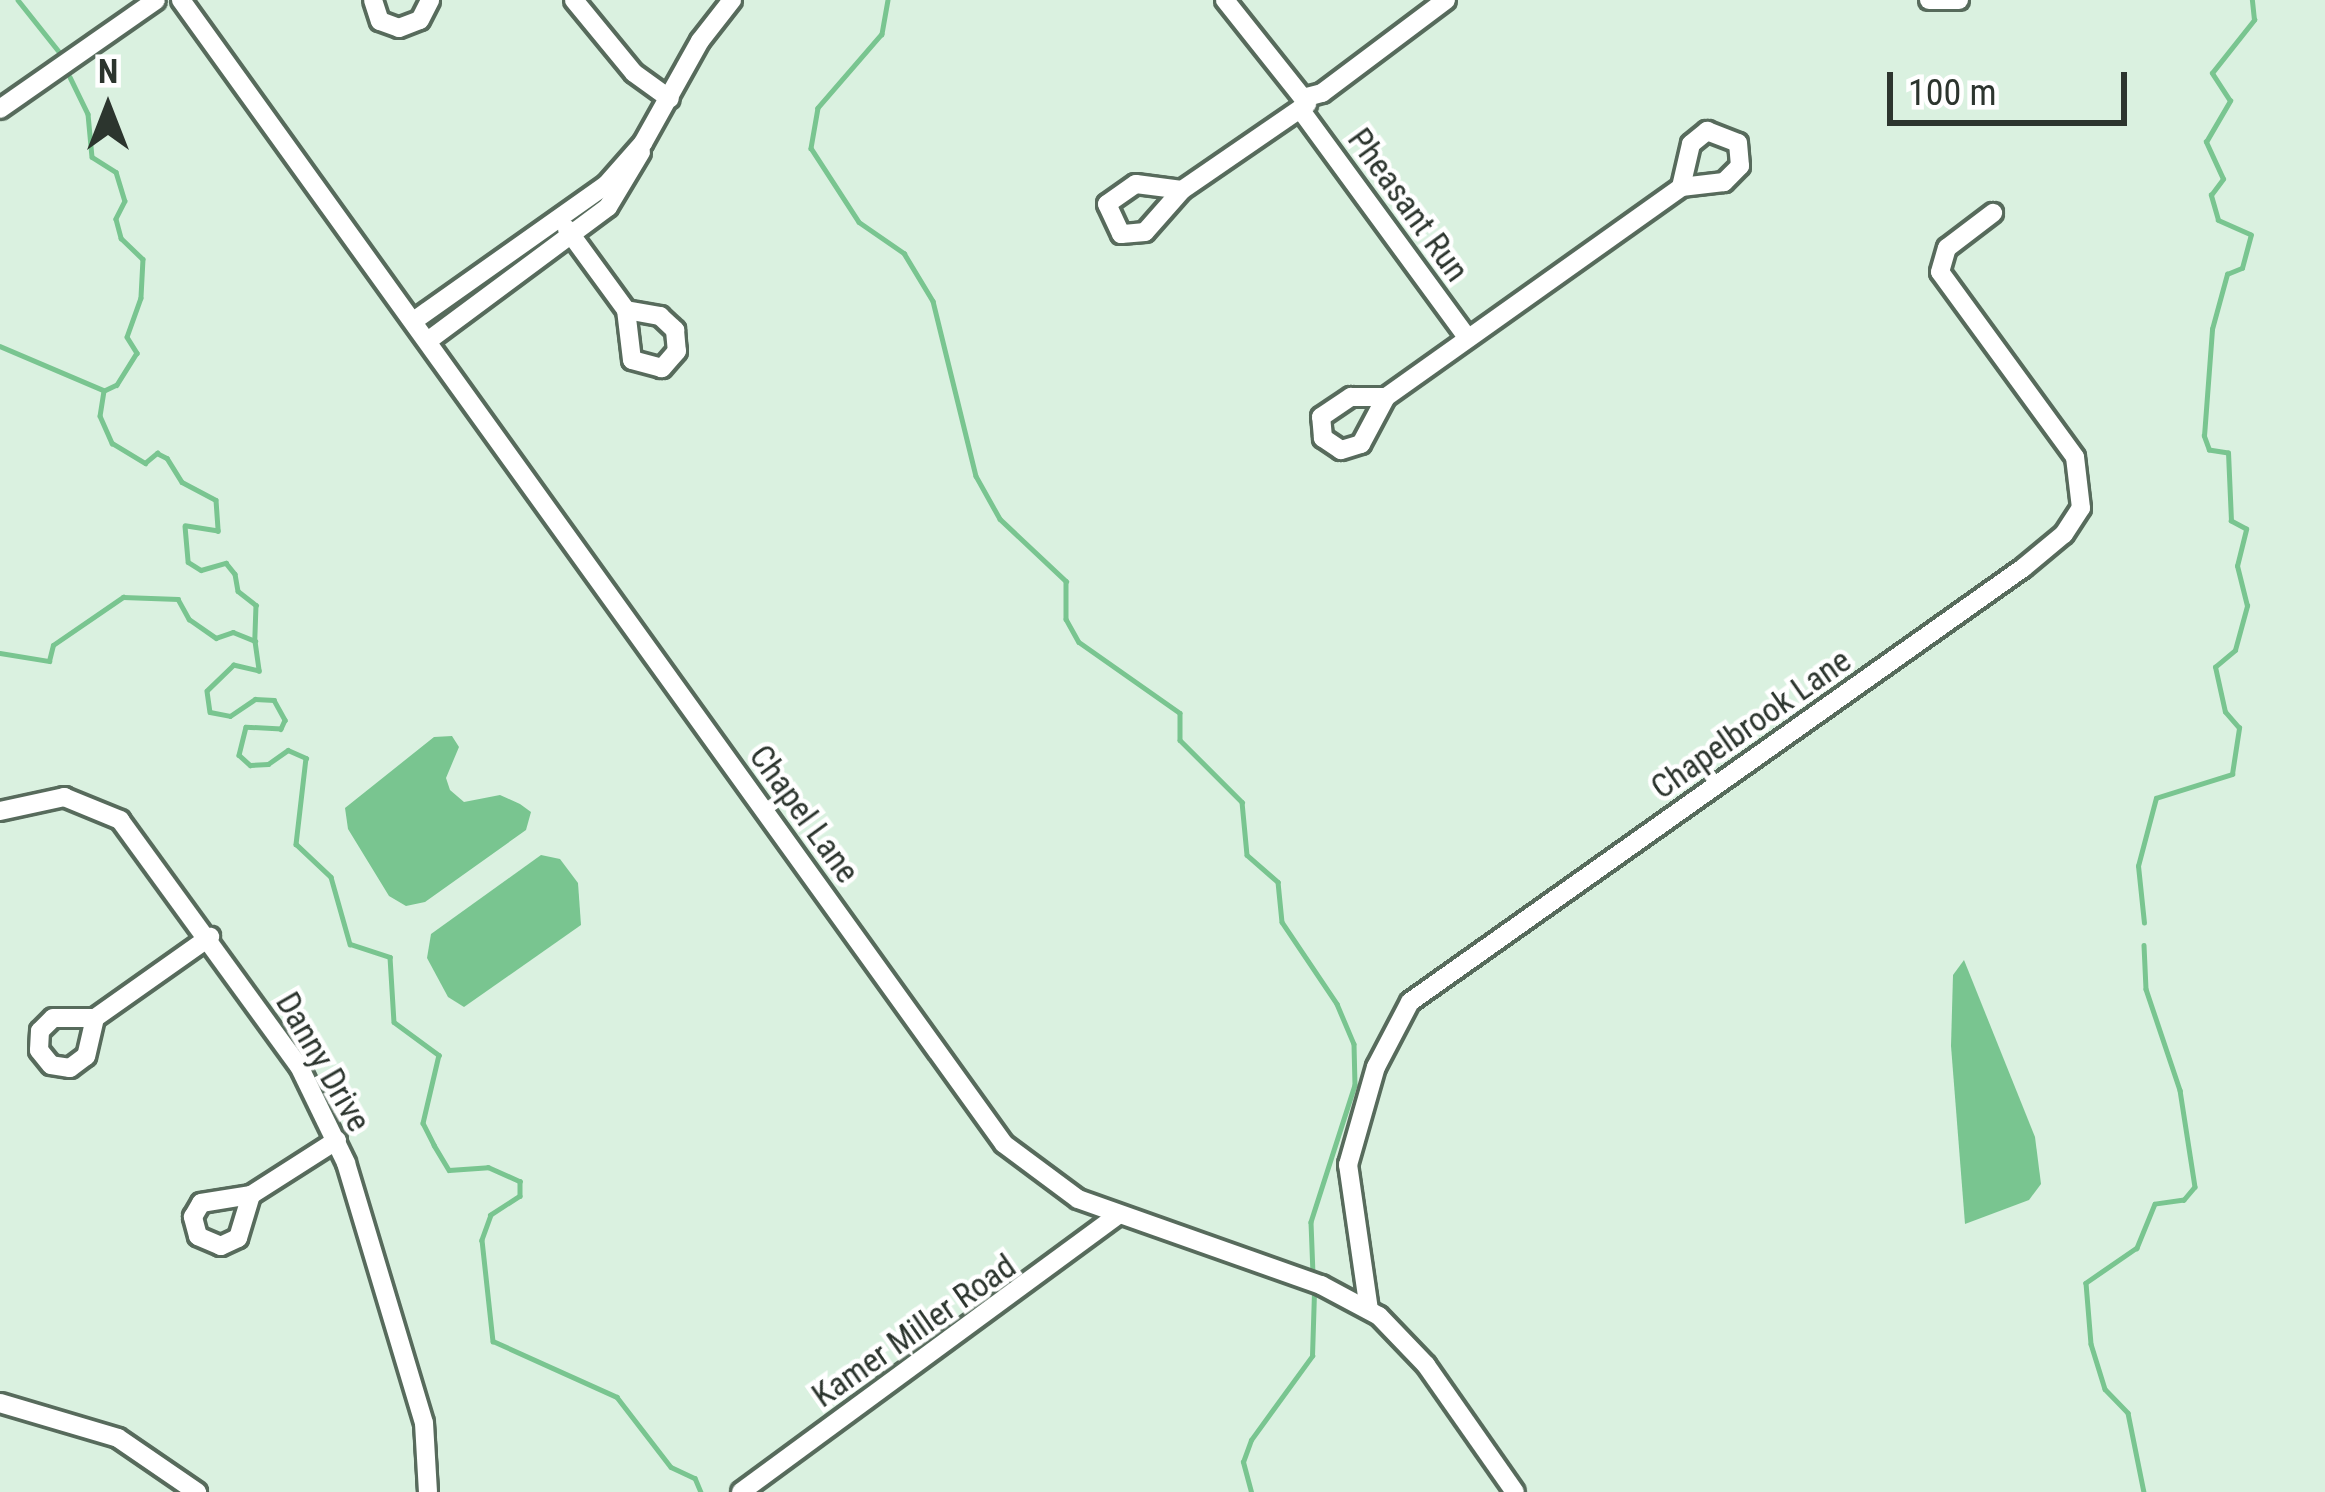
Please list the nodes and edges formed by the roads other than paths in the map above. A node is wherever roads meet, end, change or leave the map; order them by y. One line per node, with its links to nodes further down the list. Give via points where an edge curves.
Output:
1 (156, 0): 13 (street)
2 (182, 0): 20 (street, Chapel Lane)
3 (373, 0): 4 (street, via 380,21 400,28 420,20)
4 (430, 0)
5 (574, 0): 12 (street, via 634,74)
6 (732, 0): 12 (street)
7 (1225, 0): 11 (street, via 1294,93)
8 (1447, 0): 11 (street)
9 (1929, 0): 10 (street)
10 (1959, 0)
11 (1322, 93): 14 (street)
12 (670, 99): 18 (street, via 643,143)
13 (0, 109)
14 (1300, 109): 16 (street); 21 (street, Pheasant Run)
15 (1681, 187): 21 (street)
16 (1183, 190)
17 (1993, 213): 30 (street, Chapelbrook Lane, via 1947,248 1940,272 2075,457 2081,508 2023,568 1410,1002 1376,1067 1348,1165)
18 (566, 228): 19 (street); 20 (street); 22 (street)
19 (626, 310)
20 (415, 320): 22 (street, Chapel Lane)
21 (1467, 337): 23 (street)
22 (429, 340): 29 (street, Chapel Lane, via 1004,1144 1052,1184)
23 (1386, 398)
24 (0, 811): 25 (street, Danny Drive, via 44,796 103,809 135,835)
25 (210, 937): 26 (street); 27 (street, Danny Drive, via 299,1066)
26 (95, 1018)
27 (338, 1140): 28 (street); 33 (street, Danny Drive, via 424,1423)
28 (251, 1195)
29 (1118, 1215): 30 (street, Chapel Lane, via 1312,1282); 34 (street, Kamer Miller Road)
30 (1369, 1310): 35 (street, Chapel Lane, via 1426,1364)
31 (0, 1403): 32 (street, via 118,1438)
32 (197, 1492)
33 (428, 1492)
34 (741, 1492)
35 (1515, 1492)

